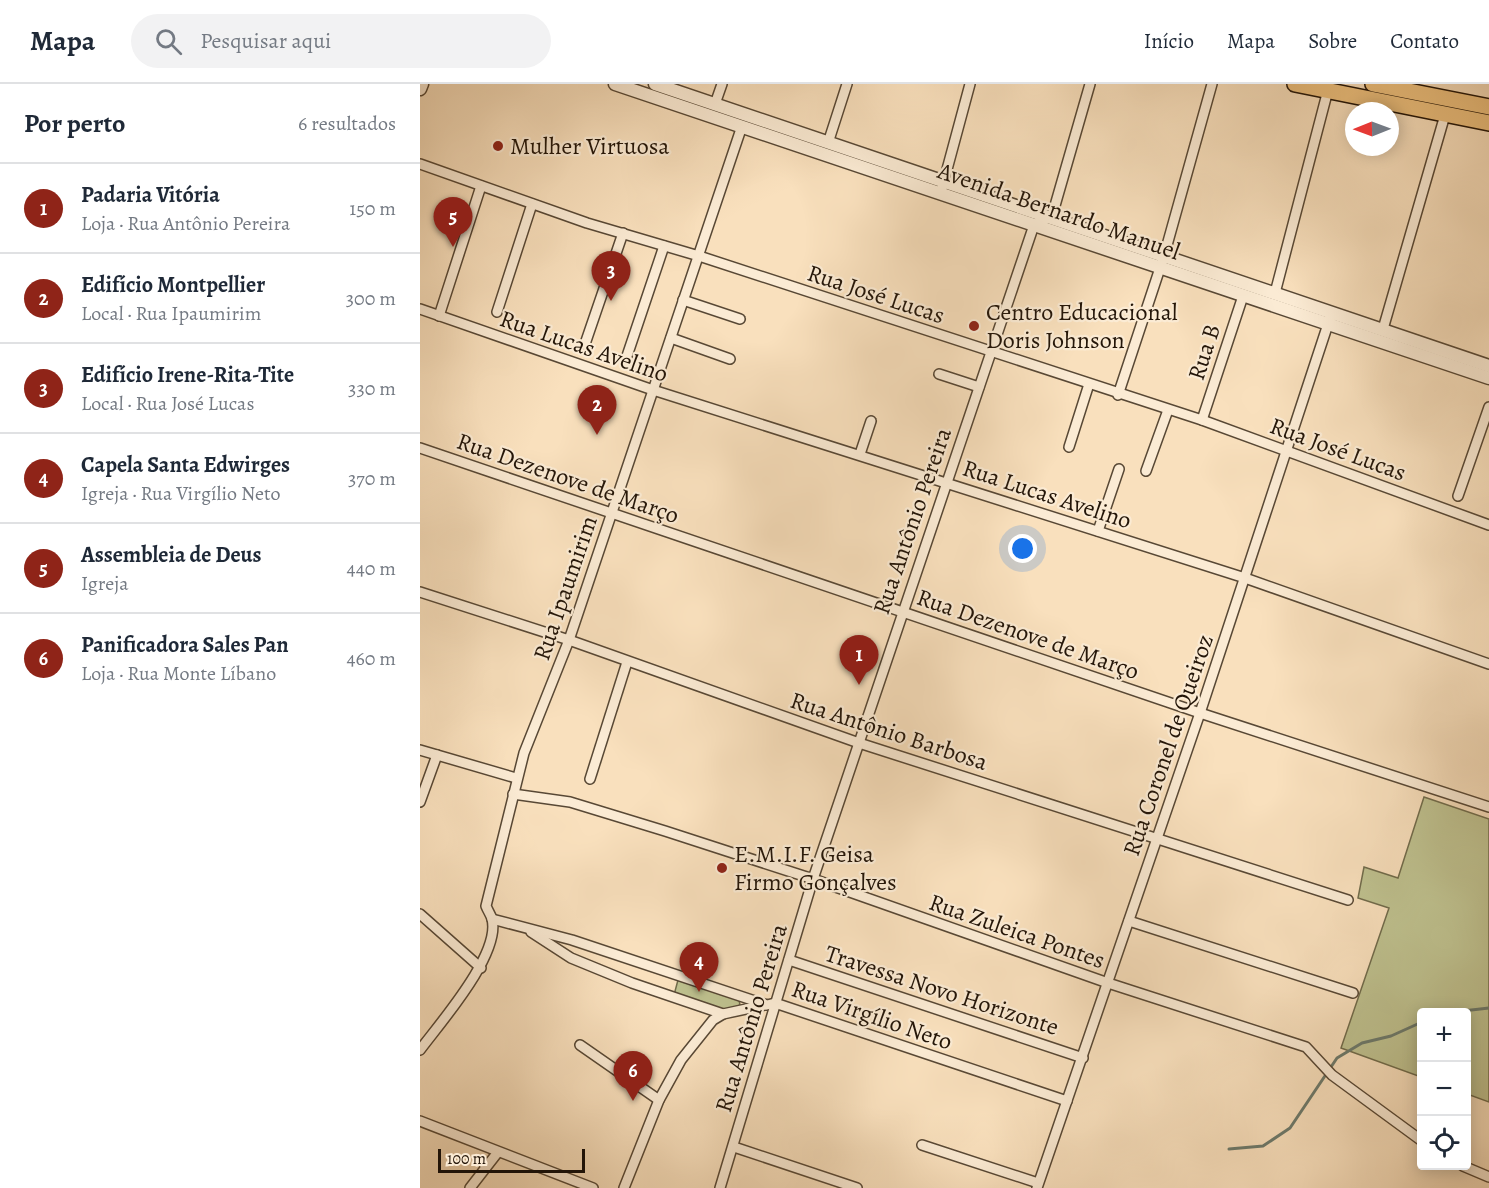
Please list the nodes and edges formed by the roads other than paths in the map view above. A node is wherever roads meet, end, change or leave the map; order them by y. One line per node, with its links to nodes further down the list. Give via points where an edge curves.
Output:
1 (422, 84): 11 (street)
2 (615, 84): 17 (street, Avenida Bernardo Manuel)
3 (655, 84): 13 (street, Avenida Bernardo Manuel)
4 (722, 84): 13 (street)
5 (847, 84): 19 (street)
6 (970, 84): 23 (street)
7 (1090, 84): 25 (street)
8 (1212, 84): 30 (street)
9 (1296, 84): 12 (main road)
10 (1373, 84): 14 (main road)
11 (420, 89)
12 (1328, 90): 15 (main road); 31 (street)
13 (715, 104): 18 (street, Avenida Bernardo Manuel)
14 (1489, 107)
15 (1445, 115): 16 (main road); 39 (street)
16 (1489, 123)
17 (742, 126): 20 (street, Avenida Bernardo Manuel); 29 (street, Rua Ipaumirim)
18 (801, 133): 19 (street, Avenida Bernardo Manuel); 20 (street)
19 (828, 143): 23 (street, Avenida Bernardo Manuel)
20 (796, 145): 23 (street, Avenida Bernardo Manuel)
21 (420, 164): 22 (street, Rua José Lucas)
22 (481, 186): 24 (street, Rua José Lucas); 36 (street)
23 (943, 187): 25 (street, Avenida Bernardo Manuel); 26 (street, Avenida Bernardo Manuel)
24 (532, 204): 27 (street, Rua José Lucas); 35 (street)
25 (1052, 216): 26 (street); 30 (street, Avenida Bernardo Manuel)
26 (1034, 225): 30 (street, Avenida Bernardo Manuel); 43 (street, Rua Antônio Pereira)
27 (622, 233): 28 (street, Rua José Lucas); 41 (street)
28 (664, 246): 29 (street, Rua José Lucas); 44 (street)
29 (699, 256): 33 (street, Rua Ipaumirim); 43 (street, Rua José Lucas)
30 (1162, 262): 31 (street, Avenida Bernardo Manuel); 32 (street, Avenida Bernardo Manuel); 52 (street)
31 (1275, 293): 38 (street, Avenida Bernardo Manuel)
32 (1243, 296): 38 (street, Avenida Bernardo Manuel); 55 (street, Rua B)
33 (683, 300): 37 (street); 40 (street, Rua Ipaumirim)
34 (420, 309): 36 (street, Rua Lucas Avelino)
35 (497, 312)
36 (439, 316): 51 (street, Rua Lucas Avelino)
37 (740, 319)
38 (1330, 319): 39 (street, Avenida Bernardo Manuel); 42 (street, Avenida Bernardo Manuel); 59 (street, Rua Coronel de Queiroz)
39 (1383, 329): 42 (street, Avenida Bernardo Manuel)
40 (671, 338): 45 (street); 51 (street, Rua Ipaumirim)
41 (585, 344)
42 (1426, 351): 46 (street, Avenida Bernardo Manuel); 48 (street, Avenida Bernardo Manuel)
43 (991, 352): 49 (street, Rua José Lucas); 50 (street, Rua Antônio Pereira)
44 (627, 356)
45 (730, 359)
46 (1489, 366)
47 (939, 374): 50 (street)
48 (1489, 378)
49 (1089, 384): 52 (street, Rua José Lucas); 57 (street)
50 (979, 387): 63 (street, Rua Antônio Pereira)
51 (653, 390): 60 (street, Rua Lucas Avelino); 65 (street, Rua Ipaumirim)
52 (1118, 395): 54 (street, Rua José Lucas)
53 (1489, 407): 64 (street)
54 (1168, 410): 55 (street, Rua José Lucas); 62 (street)
55 (1202, 420): 59 (street, Rua José Lucas)
56 (871, 421): 60 (street)
57 (1069, 447)
58 (420, 448): 65 (street, Rua Dezenove de Março)
59 (1285, 450): 66 (street, Rua José Lucas); 68 (street, Rua Coronel de Queiroz)
60 (860, 454): 63 (street, Rua Lucas Avelino)
61 (1119, 469): 67 (street)
62 (1146, 471)
63 (945, 481): 67 (street, Rua Lucas Avelino); 70 (street, Rua Antônio Pereira)
64 (1458, 496)
65 (611, 513): 70 (street, Rua Dezenove de Março); 71 (street, Rua Ipaumirim)
66 (1489, 525)
67 (1098, 531): 68 (street, Rua Lucas Avelino)
68 (1245, 578): 73 (street, Rua Lucas Avelino); 74 (street, Rua Coronel de Queiroz)
69 (420, 592): 71 (street, Rua Antônio Barbosa)
70 (902, 611): 74 (street, Rua Dezenove de Março); 75 (street, Rua Antônio Pereira)
71 (569, 640): 72 (street, Rua Antônio Barbosa); 78 (street, Rua Ipaumirim)
72 (627, 662): 75 (street, Rua Antônio Barbosa); 79 (street)
73 (1489, 664)
74 (1200, 713): 82 (street, Rua Dezenove de Março); 83 (street, Rua Coronel de Queiroz)
75 (859, 743): 83 (street, Rua Antônio Barbosa); 84 (street, Rua Antônio Pereira)
76 (420, 750): 77 (street)
77 (437, 755): 78 (street); 81 (street)
78 (516, 778): 80 (street, Rua Ipaumirim)
79 (590, 779)
80 (513, 794): 84 (street, Rua Zuleica Pontes, via 570,802); 87 (street, Rua Ipaumirim, via 486,906)
81 (420, 802)
82 (1489, 807)
83 (1156, 840): 85 (street, Rua Antônio Barbosa); 88 (street, Rua Coronel de Queiroz)
84 (813, 879): 90 (street, Rua Antônio Pereira); 92 (street, Rua Zuleica Pontes)
85 (1348, 900)
86 (420, 914): 91 (street)
87 (492, 919): 89 (street, Rua Virgílio Neto); 91 (street, Rua Ipaumirim)
88 (1128, 921): 92 (street, Rua Coronel de Queiroz); 93 (street)
89 (525, 928): 94 (street, Rua Virgílio Neto); 95 (street, via 571,958)
90 (789, 960): 94 (street, Rua Antônio Pereira); 98 (street, Travessa Novo Horizonte)
91 (481, 968): 97 (street, Rua Ipaumirim)
92 (1108, 983): 98 (street, Rua Coronel de Queiroz); 102 (street, Rua Zuleica Pontes, via 1300,1045 1313,1052 1332,1075)
93 (1353, 993)
94 (771, 1004): 95 (street); 100 (street, Rua Virgílio Neto); 104 (street, Rua Antônio Pereira)
95 (723, 1014): 99 (street, via 712,1020 681,1060)
96 (580, 1045): 99 (street)
97 (420, 1050)
98 (1083, 1058): 100 (street, Rua Coronel de Queiroz)
99 (658, 1100): 112 (street)
100 (1067, 1101): 109 (street, Rua Coronel de Queiroz)
101 (420, 1121): 105 (street)
102 (1417, 1137)
103 (922, 1145): 109 (street)
104 (734, 1147): 108 (street, Rua Antônio Pereira); 114 (street)
105 (498, 1152): 110 (street); 111 (street)
106 (1471, 1169): 107 (street)
107 (1489, 1177)
108 (721, 1184): 113 (street)
109 (1037, 1185)
110 (470, 1188)
111 (593, 1188)
112 (624, 1188)
113 (733, 1188)
114 (857, 1188)

